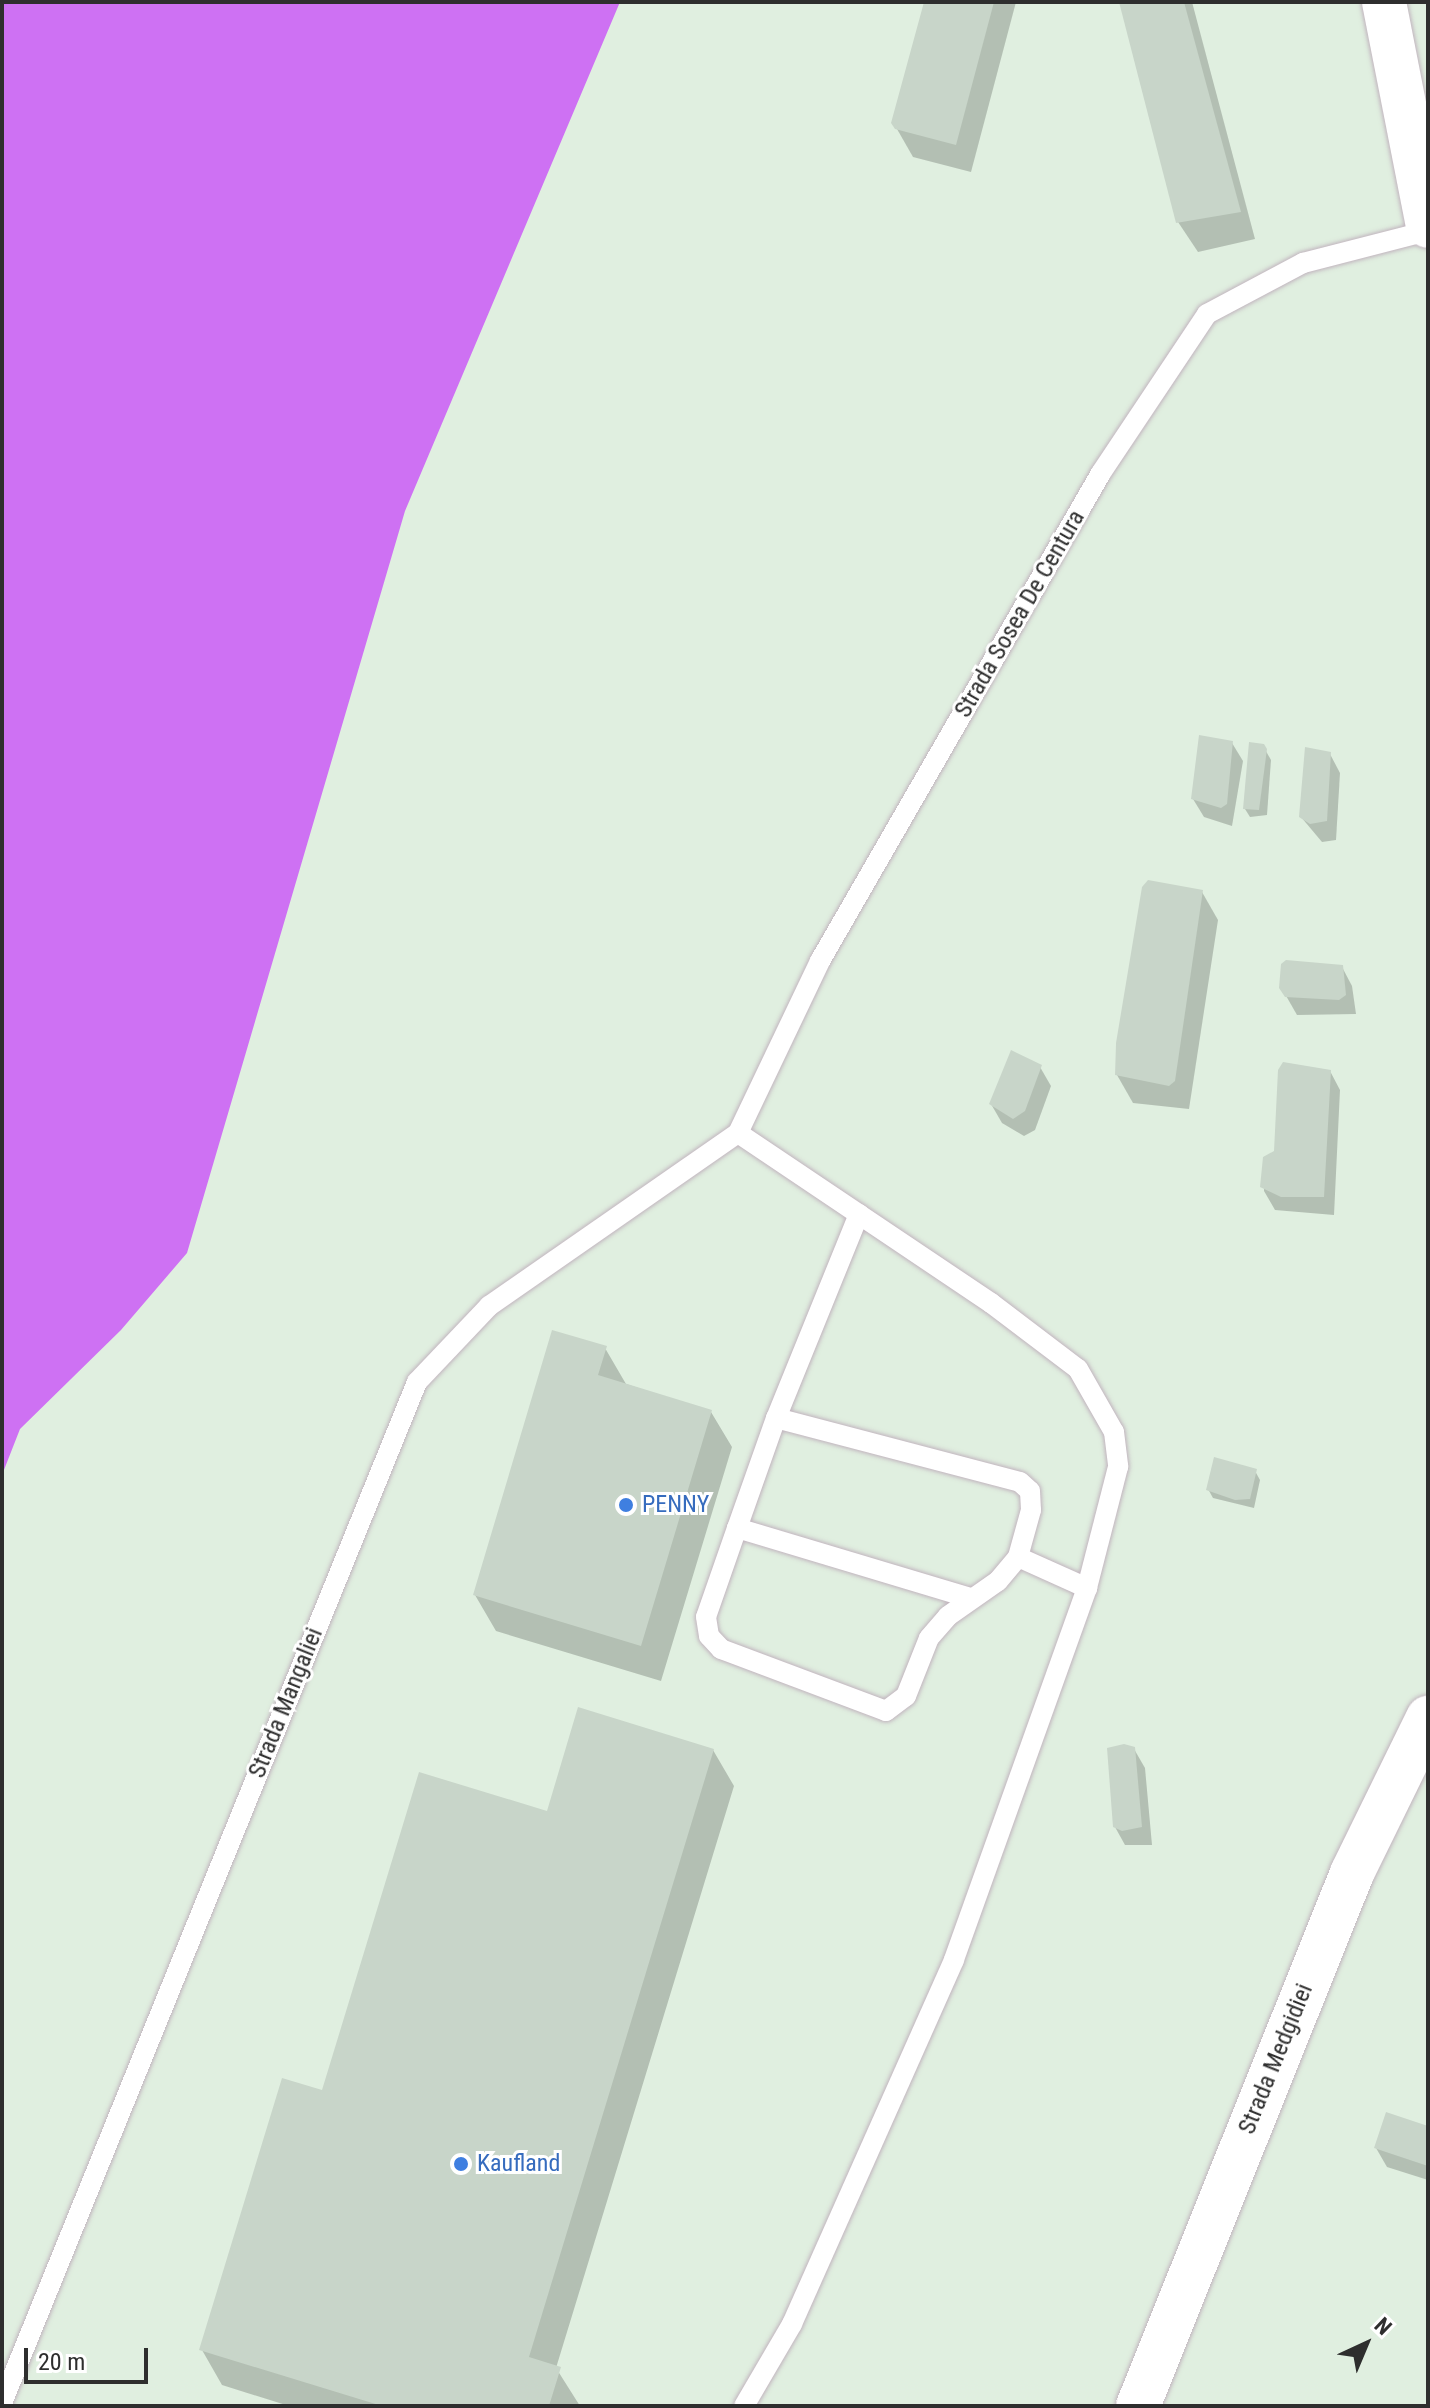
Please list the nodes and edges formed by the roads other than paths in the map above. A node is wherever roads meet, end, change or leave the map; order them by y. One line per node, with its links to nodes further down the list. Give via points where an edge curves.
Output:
1 (1384, 2): 2 (main road)
2 (1428, 228): 3 (lane, Strada Sosea De Centura, via 1303,263 1207,314 1101,473 820,961)
3 (738, 1133): 4 (lane); 11 (lane, Strada Mangaliei, via 489,1306 417,1382)
4 (859, 1214): 5 (lane); 8 (lane, via 1078,1369 1114,1432 1118,1467)
5 (776, 1418): 6 (lane); 7 (lane, via 1020,1482 1030,1491 1031,1510)
6 (737, 1528): 9 (lane); 9 (lane, via 706,1617 709,1636 721,1649 886,1711 906,1696 929,1638)
7 (1018, 1557): 8 (lane); 9 (lane, via 998,1581)
8 (1087, 1588): 12 (lane, via 954,1960 792,2324)
9 (971, 1598)
10 (1428, 1718): 13 (main road, Strada Medgidiei, via 1352,1873)
11 (2, 2403)
12 (744, 2406)
13 (1138, 2406)

